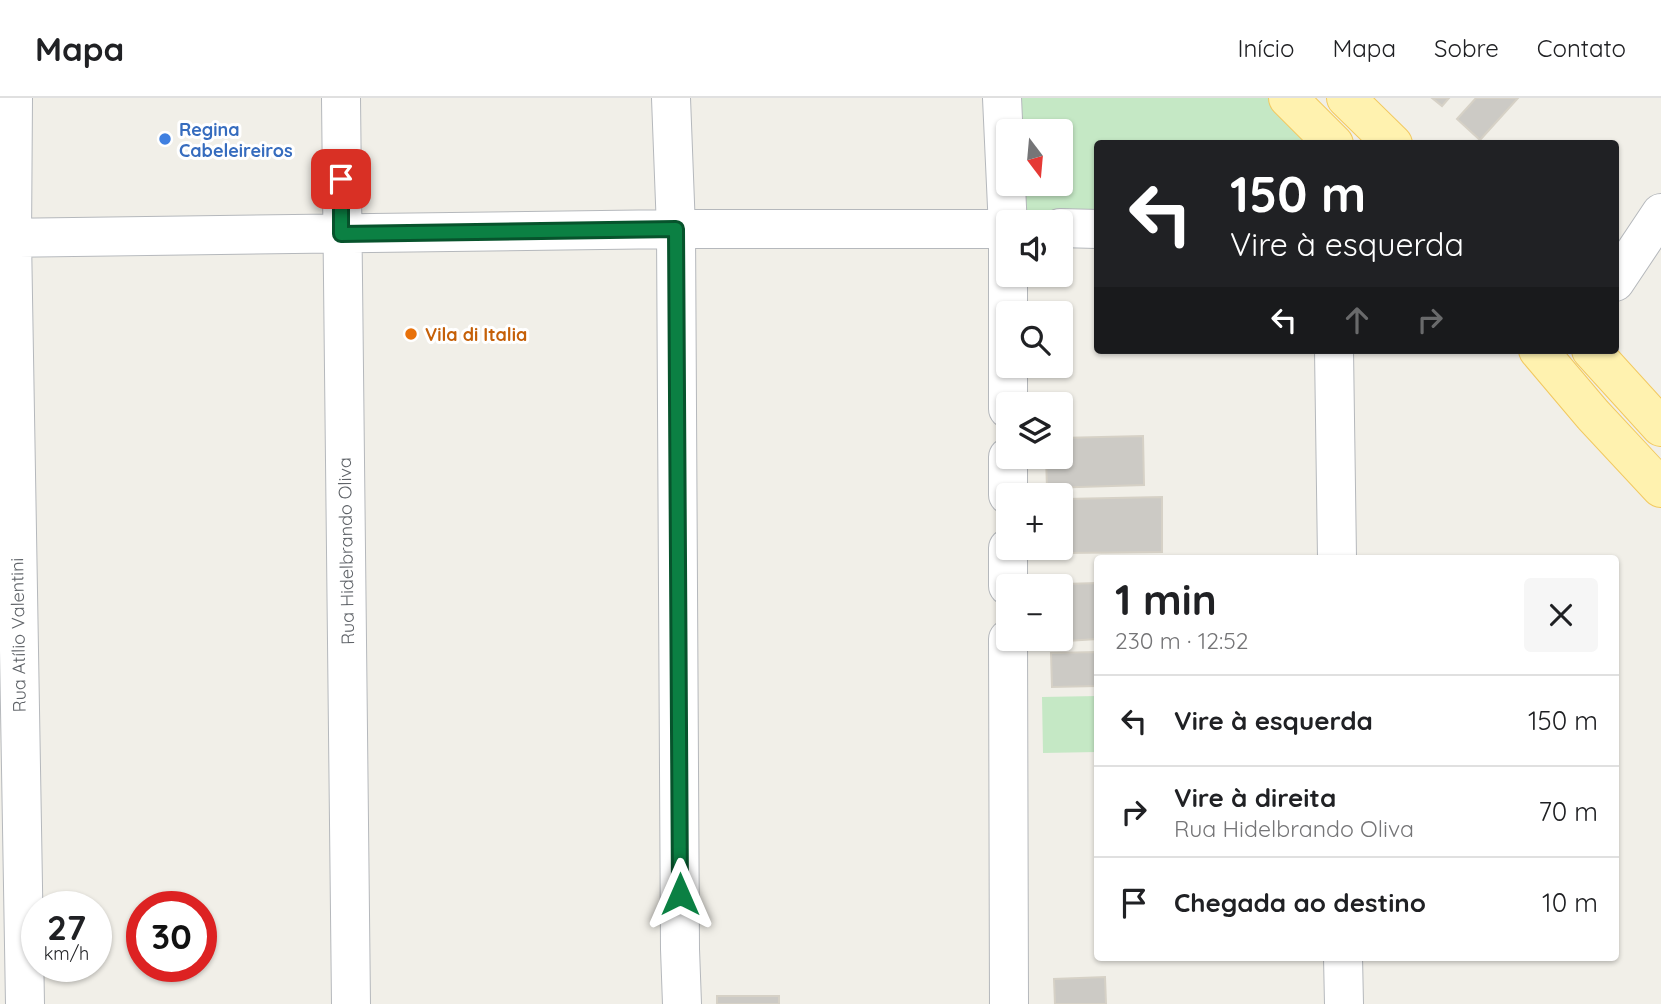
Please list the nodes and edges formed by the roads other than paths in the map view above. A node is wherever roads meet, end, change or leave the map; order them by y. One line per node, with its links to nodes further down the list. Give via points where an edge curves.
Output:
1 (13, 98): 16 (street, Rua Atílio Valentini)
2 (341, 98): 15 (street, Rua Hidelbrando Oliva)
3 (671, 98): 11 (street)
4 (1002, 98): 9 (street)
5 (1288, 98): 7 (main road)
6 (1346, 98): 8 (main road)
7 (1330, 140)
8 (1389, 140)
9 (1007, 210)
10 (1661, 213): 17 (street)
11 (676, 229): 12 (street); 15 (street); 30 (street)
12 (996, 229)
13 (1073, 229): 14 (street)
14 (1094, 229)
15 (341, 234): 16 (street); 29 (street, Rua Hidelbrando Oliva)
16 (6, 238): 28 (street, Rua Atílio Valentini)
17 (1619, 276)
18 (1008, 287): 22 (street)
19 (1334, 354): 25 (street)
20 (1547, 354): 24 (main road, via 1593,415)
21 (1595, 354): 23 (main road)
22 (1008, 392)
23 (1661, 427)
24 (1661, 488)
25 (1337, 555)
26 (1009, 651): 31 (street)
27 (1343, 961): 32 (street)
28 (25, 1004)
29 (351, 1004)
30 (682, 1004)
31 (1009, 1004)
32 (1344, 1004)

